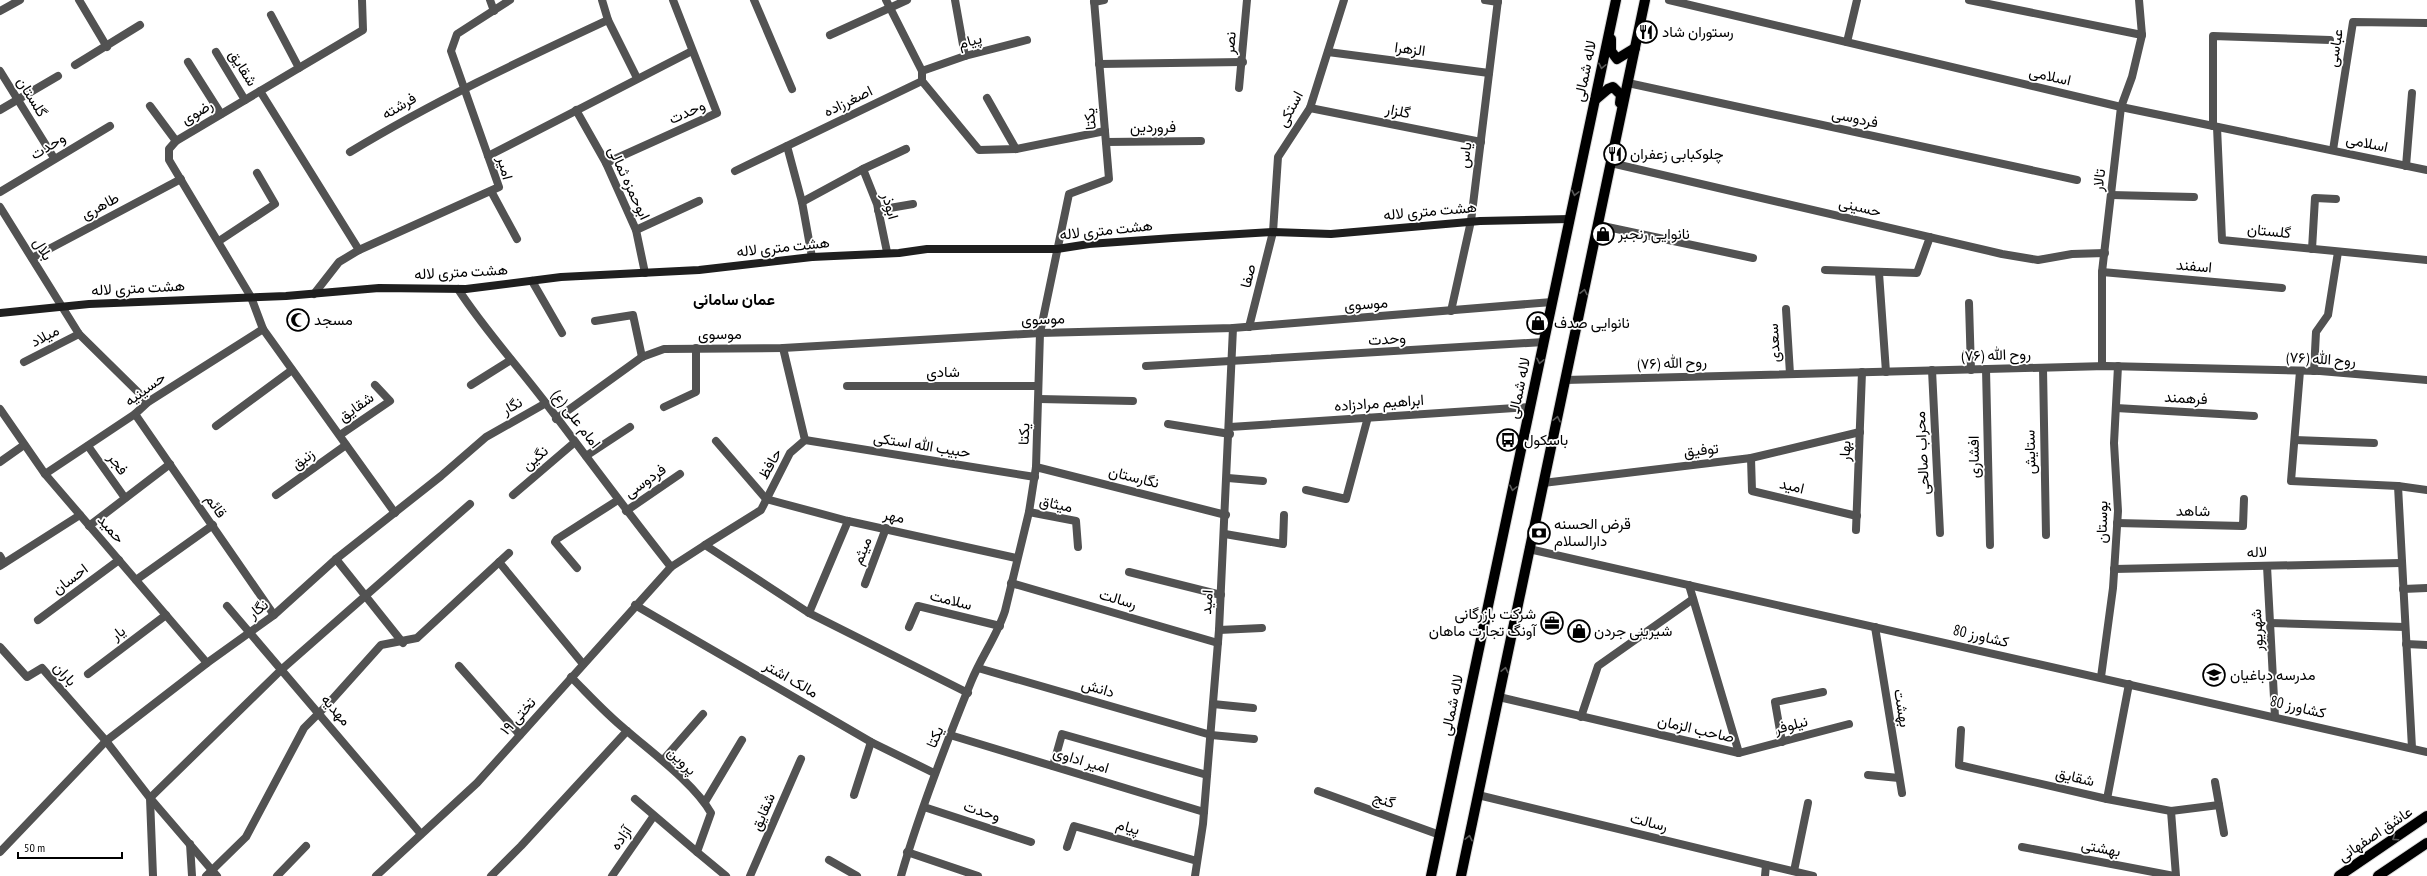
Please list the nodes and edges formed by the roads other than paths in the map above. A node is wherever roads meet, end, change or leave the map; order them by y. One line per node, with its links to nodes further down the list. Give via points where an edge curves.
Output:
1 (20, 0): 24 (street)
2 (79, 0): 36 (street)
3 (362, 0): 46 (street, رضوی, via 363,30)
4 (490, 0): 25 (street)
5 (510, 0): 25 (street, امیر)
6 (602, 0): 27 (street)
7 (672, 0): 38 (street)
8 (754, 0): 56 (street)
9 (907, 0): 23 (street)
10 (955, 0): 41 (street)
11 (1104, 0): 21 (street)
12 (1247, 0): 43 (street, نصر)
13 (1344, 0): 40 (street, استکی)
14 (1485, 0): 22 (street)
15 (1616, 0): 30 (main road, لاله شمالی)
16 (1645, 0): 37 (main road)
17 (1669, 0): 35 (street, اسلامی)
18 (1857, 0): 35 (street)
19 (1969, 0): 32 (street)
20 (2139, 0): 32 (street, تالار)
21 (1094, 1): 44 (street, یکتا)
22 (1498, 1): 49 (street, یاس)
23 (887, 4): 31 (street); 48 (street)
24 (0, 11)
25 (494, 11): 54 (street, امیر, via 457,34 451,52)
26 (271, 15): 46 (street)
27 (608, 20): 51 (street); 54 (street, فرشته)
28 (2427, 23): 80 (street, عباسی, via 2353,22)
29 (140, 25): 36 (street)
30 (1610, 26): 37 (main road, via 1610,46 1614,57 1621,57); 62 (main road, لاله شمالی, one-way to 62)
31 (830, 34)
32 (2142, 35): 64 (street, تالار, via 2132,77)
33 (1027, 40): 41 (street, پیام)
34 (2330, 40): 71 (street, via 2213,36)
35 (1847, 42): 64 (street, اسلامی)
36 (106, 47): 45 (street)
37 (1635, 48): 53 (main road)
38 (692, 51): 51 (street); 84 (street, وحدت, via 717,113)
39 (216, 52): 61 (street, شقایق)
40 (1328, 52): 49 (street, الزهرا); 65 (street, استکی)
41 (965, 56): 48 (street, پیام)
42 (188, 62): 68 (street)
43 (1243, 62): 44 (street); 55 (street, نصر)
44 (1099, 64): 72 (street, یکتا)
45 (75, 65)
46 (299, 68): 57 (street, رضوی)
47 (0, 71): 60 (street, گلستان)
48 (922, 71): 52 (street)
49 (1489, 73): 76 (street, یاس)
50 (58, 76): 60 (street)
51 (637, 78): 67 (street)
52 (922, 81): 77 (street, اصغرزاده); 79 (street, via 979,150)
53 (1628, 83): 69 (main road); 92 (street, فردوسی)
54 (463, 87): 81 (street, فرشته); 82 (street, امیر)
55 (1239, 88)
56 (792, 89)
57 (260, 92): 61 (street, رضوی); 113 (street)
58 (2412, 93): 86 (street)
59 (987, 98): 79 (street)
60 (17, 100): 66 (street); 83 (street, گلستان)
61 (246, 100): 68 (street, رضوی)
62 (1595, 100): 69 (main road, via 1613,87 1618,91 1621,95); 103 (main road, لاله شمالی, one-way to 103)
63 (150, 106): 73 (street)
64 (2121, 107): 71 (street, اسلامی); 95 (street, تالار)
65 (1310, 108): 76 (street, گلزار); 107 (street, استکی, via 1278,157)
66 (0, 110)
67 (576, 110): 82 (street); 84 (street, ابوحمزه ثمالی)
68 (221, 114): 73 (street, رضوی)
69 (1619, 121): 85 (main road)
70 (110, 126): 83 (street, وحدت)
71 (2215, 126): 80 (street, اسلامی); 112 (street, گلستان, via 2222,240)
72 (1105, 131): 75 (street, یکتا); 79 (street)
73 (176, 141): 91 (street, رضوی, via 169,150 169,160)
74 (1201, 141): 75 (street, فروردین)
75 (1106, 142): 111 (street, یکتا, via 1109,179 1069,194)
76 (1481, 142): 104 (street, یاس)
77 (787, 146): 89 (street, اصغرزاده); 99 (street)
78 (906, 149): 87 (street)
79 (1016, 149)
80 (2333, 150): 86 (street, اسلامی)
81 (350, 152)
82 (488, 156): 93 (street, امیر, via 499,187)
83 (54, 158): 94 (street, وحدت)
84 (606, 163): 106 (street, ابوحمزه ثمالی)
85 (1611, 163): 105 (main road); 108 (street, حسینی)
86 (2406, 166): 88 (street, اسلامی)
87 (863, 169): 99 (street); 102 (street, ابوذر)
88 (2427, 170)
89 (734, 171)
90 (257, 173): 110 (street, via 275,204)
91 (181, 179): 110 (street, رضوی); 118 (street, طاهری)
92 (2077, 180)
93 (491, 191): 109 (street); 113 (street, امیر)
94 (0, 192)
95 (2111, 195): 96 (street); 116 (street, تالار)
96 (2194, 197)
97 (2336, 199): 112 (street, via 2315,198)
98 (700, 201): 106 (street)
99 (802, 202): 117 (street)
100 (913, 204): 102 (street)
101 (0, 207): 118 (street, بلال)
102 (878, 210): 114 (street, ابوذر)
103 (1570, 219): 104 (street, هشت متری لاله); 130 (main road, لاله شمالی)
104 (1471, 221): 107 (street, هشت متری لاله, via 1331,234); 134 (street, یاس)
105 (1598, 225): 119 (street); 163 (main road, one-way to 105)
106 (636, 230): 122 (street, ابوحمزه ثمالی)
107 (1273, 232): 111 (street, هشت متری لاله, via 1089,244); 137 (street, صفا)
108 (1930, 237): 116 (street, حسینی, via 2038,260 2072,254); 124 (street, via 1917,273)
109 (517, 239)
110 (219, 241): 129 (street, رضوی)
111 (1056, 249): 114 (street, هشت متری لاله, via 926,249); 141 (street, یکتا)
112 (2312, 249): 115 (street, گلستان)
113 (359, 250): 128 (street, امیر, via 339,262)
114 (887, 252): 117 (street, هشت متری لاله)
115 (2338, 252): 120 (street, گلستان); 159 (street, via 2328,316 2316,332)
116 (2105, 253): 123 (street, تالار)
117 (812, 257): 122 (street, هشت متری لاله, via 699,270)
118 (32, 258): 132 (street, بلال)
119 (1753, 258)
120 (2427, 260)
121 (1825, 270): 124 (street)
122 (645, 272): 125 (street, هشت متری لاله)
123 (2102, 272): 126 (street, اسفند); 151 (street, تالار)
124 (1879, 273): 161 (street)
125 (532, 281): 127 (street, هشت متری لاله); 140 (street)
126 (2282, 288)
127 (458, 289): 128 (street, هشت متری لاله, via 379,288); 147 (street, امام علی (ع))
128 (314, 294): 129 (street, هشت متری لاله)
129 (252, 297): 132 (street, هشت متری لاله); 139 (street, رضوی)
130 (1552, 302): 134 (street, موسوی); 143 (main road, لاله شمالی)
131 (1969, 303): 157 (street)
132 (61, 306): 135 (street, هشت متری لاله); 142 (street, بلال)
133 (1786, 309): 162 (street, سعدی)
134 (1451, 311): 137 (street, موسوی)
135 (0, 314)
136 (595, 321): 146 (street, via 633,315)
137 (1249, 327): 138 (street, موسوی)
138 (1233, 328): 141 (street, موسوی); 149 (street, امید)
139 (263, 329): 155 (street, رضوی); 171 (street, حسینیه)
140 (562, 333)
141 (1040, 333): 145 (street, موسوی); 168 (street, یکتا)
142 (79, 334): 148 (street, میلاد); 171 (street, بلال)
143 (1544, 342): 149 (street, وحدت); 173 (main road, لاله شمالی, one-way to 173)
144 (696, 348): 145 (street, موسوی); 146 (street, موسوی, via 664,349); 174 (street, via 696,392)
145 (783, 348): 187 (street)
146 (642, 357): 180 (street, موسوی)
147 (511, 360): 166 (street); 172 (street, امام علی (ع))
148 (24, 362)
149 (1232, 363): 150 (street, وحدت); 184 (street, امید)
150 (1146, 366)
151 (2102, 366): 152 (street, روح الله (۷۶)); 153 (street, روح الله (۷۶))
152 (2118, 366): 158 (street, روح الله (۷۶)); 176 (street, بوستان)
153 (2043, 368): 154 (street, روح الله (۷۶)); 231 (street, ستایش)
154 (1986, 369): 157 (street, روح الله (۷۶)); 233 (street, افشاری)
155 (292, 370): 182 (street); 186 (street, رضوی)
156 (1932, 370): 157 (street, روح الله (۷۶)); 161 (street, روح الله (۷۶)); 229 (street, محراب صالحی)
157 (1971, 370)
158 (2300, 371): 159 (street, روح الله (۷۶)); 188 (street)
159 (2314, 371): 164 (street, روح الله (۷۶))
160 (1862, 372): 161 (street, روح الله (۷۶)); 162 (street, روح الله (۷۶)); 185 (street, بهار)
161 (1886, 372)
162 (1790, 374): 163 (street, روح الله (۷۶))
163 (1565, 380): 205 (main road, one-way to 163)
164 (2427, 380)
165 (375, 385): 186 (street, شقایق, via 390,401)
166 (471, 385)
167 (847, 386): 168 (street, شادی)
168 (1038, 386): 169 (street, یکتا)
169 (1039, 399): 170 (street); 199 (street, یکتا)
170 (1133, 401)
171 (148, 402): 177 (street, حسینیه)
172 (546, 403): 180 (street, امام علی (ع)); 218 (street, نگار, via 486,437)
173 (1530, 406): 179 (street, ابراهیم مرادزاده); 333 (main road, لاله شمالی, one-way to 333)
174 (664, 407)
175 (0, 408): 192 (street, حمید)
176 (2116, 408): 178 (street, فرهمند); 224 (street, بوستان, via 2114,443)
177 (135, 414): 194 (street, حسینیه); 198 (street, قائم)
178 (2254, 416)
179 (1368, 417): 184 (street, ابراهیم مرادزاده); 207 (street, via 1346,499)
180 (556, 419): 190 (street, امام علی (ع))
181 (1168, 424): 184 (street, ابراهیم مرادزاده)
182 (216, 426)
183 (630, 427): 195 (street)
184 (1230, 431): 203 (street, امید)
185 (1860, 432): 196 (street, توفیق); 222 (street, بهار)
186 (340, 435): 193 (street, رضوی)
187 (805, 440): 202 (street, حبیب الله استکی); 212 (street, حافظ, via 790,453)
188 (2295, 440): 191 (street); 206 (street, via 2291,481)
189 (716, 441): 212 (street)
190 (575, 442): 195 (street, امام علی (ع)); 209 (street, نگین)
191 (2374, 443)
192 (24, 445): 197 (street); 200 (street, حمید)
193 (346, 445): 210 (street, زنبق); 218 (street, رضوی)
194 (88, 446): 200 (street, حسینیه); 211 (street, فجر)
195 (586, 456): 214 (street, امام علی (ع))
196 (1752, 458): 205 (street, توفیق); 222 (street, امید, via 1752,491)
197 (0, 462)
198 (170, 464): 211 (street); 225 (street, قائم)
199 (1036, 467): 202 (street, یکتا); 220 (street, نگارستان)
200 (45, 474): 219 (street, حمید)
201 (680, 474): 216 (street, فردوسی)
202 (1035, 477): 217 (street, یکتا)
203 (1228, 478): 204 (street); 220 (street, امید)
204 (1263, 481)
205 (1543, 483): 235 (main road)
206 (2398, 486): 208 (street); 242 (street)
207 (1306, 490)
208 (2427, 490)
209 (513, 494)
210 (276, 495)
211 (125, 498): 226 (street)
212 (766, 499): 223 (street, مهر); 232 (street, حافظ, via 761,510)
213 (2244, 499): 224 (street, شاهد, via 2243,526)
214 (618, 500): 216 (street, امام علی (ع)); 245 (street, via 555,542)
215 (470, 504): 254 (street)
216 (626, 511): 244 (street, امام علی (ع))
217 (1029, 512): 234 (street, میثاق, via 1076,521); 237 (street, یکتا)
218 (395, 513): 238 (street, نگار)
219 (80, 515): 226 (street, حمید); 240 (street)
220 (1226, 515): 230 (street, امید)
221 (1284, 515): 230 (street, via 1283,544)
222 (1857, 516): 228 (street, بهار)
223 (848, 521): 227 (street, مهر); 259 (street)
224 (2117, 523): 246 (street, بوستان)
225 (213, 525): 248 (street); 261 (street, قائم)
226 (89, 526): 239 (street, حمید)
227 (886, 528): 237 (street, مهر); 250 (street, میثم)
228 (1856, 530)
229 (1940, 533)
230 (1225, 534): 255 (street, امید)
231 (2046, 535)
232 (706, 545): 244 (street, حافظ); 259 (street)
233 (1990, 545)
234 (1078, 547)
235 (1529, 549): 251 (street, کشاورز 80); 287 (main road, one-way to 235)
236 (509, 553): 241 (street)
237 (1016, 558): 249 (street, یکتا)
238 (336, 559): 254 (street); 261 (street, نگار)
239 (119, 560): 248 (street, حمید); 262 (street, احسان)
240 (1, 562)
241 (499, 562): 271 (street, via 417,638); 277 (street)
242 (2401, 563): 243 (street, لاله); 253 (street)
243 (2267, 566): 246 (street, لاله); 263 (street, شهریور)
244 (671, 567): 257 (street, تختی ۱۹)
245 (577, 568)
246 (2114, 569): 283 (street, بوستان)
247 (1129, 572): 255 (street)
248 (136, 580): 260 (street, حمید)
249 (1010, 583): 265 (street, یکتا); 272 (street, رسالت)
250 (864, 584)
251 (1689, 585): 256 (street, صاحب الزمان); 266 (street, کشاورز 80)
252 (2427, 588): 253 (street)
253 (2403, 589): 267 (street)
254 (366, 595): 271 (street); 280 (street)
255 (1221, 595): 269 (street, امید)
256 (1693, 599): 292 (street, via 1598,666); 307 (street, صاحب الزمان)
257 (635, 605): 277 (street, تختی ۱۹); 303 (street, مالک اشتر)
258 (227, 606): 270 (street, مهدیه)
259 (809, 613): 286 (street)
260 (166, 615): 276 (street, حمید); 281 (street, یار)
261 (274, 615): 270 (street, نگار)
262 (38, 620)
263 (2270, 623): 267 (street); 293 (street, شهریور)
264 (910, 626): 265 (street, سلامت, via 918,606)
265 (1000, 626): 279 (street, یکتا)
266 (1875, 627): 283 (street, کشاورز 80); 314 (street, بهشت)
267 (2405, 627): 273 (street)
268 (1262, 628): 269 (street)
269 (1219, 630): 272 (street, امید)
270 (250, 633): 276 (street, نگار); 280 (street, مهدیه)
271 (403, 643): 290 (street, via 381,645)
272 (1218, 643): 288 (street, امید)
273 (2406, 644): 274 (street); 305 (street)
274 (2427, 645)
275 (0, 647): 302 (street, باران, via 27,677 42,668)
276 (207, 663): 302 (street, نگار)
277 (583, 664): 282 (street, تختی ۱۹)
278 (459, 666): 297 (street)
279 (978, 668): 286 (street, یکتا); 299 (street, دانش)
280 (281, 670): 290 (street, مهدیه); 320 (street)
281 (88, 674)
282 (571, 677): 296 (street, پروین); 297 (street, تختی ۱۹)
283 (2101, 677): 284 (street, کشاورز 80)
284 (2129, 684): 293 (street, کشاورز 80); 322 (street)
285 (1823, 692): 304 (street, via 1775,702)
286 (968, 693): 298 (street, یکتا)
287 (1499, 697): 292 (street, صاحب الزمان); 319 (main road)
288 (1213, 704): 289 (street); 299 (street, امید)
289 (1253, 708)
290 (320, 712): 332 (street, مهدیه); 347 (street, via 304,728 292,747 246,837)
291 (703, 714): 309 (street)
292 (1581, 717): 307 (street, صاحب الزمان)
293 (2275, 717): 305 (street, کشاورز 80)
294 (1849, 724): 304 (street, نیلوفر)
295 (1961, 730): 322 (street, شقایق, via 1959,765)
296 (627, 731): 309 (street, پروین); 353 (street)
297 (520, 735): 332 (street, تختی ۱۹, via 477,783)
298 (950, 735): 310 (street, امیر اداوی); 311 (street, یکتا)
299 (1211, 735): 300 (street, دانش); 312 (street, امید)
300 (1254, 739)
301 (742, 740): 323 (street)
302 (106, 741): 320 (street); 340 (street, نگار)
303 (871, 742): 311 (street, مالک اشتر); 318 (street)
304 (1782, 742): 307 (street, نیلوفر)
305 (2412, 748): 306 (street, کشاورز 80)
306 (2427, 752)
307 (1740, 753)
308 (801, 759): 356 (street, شقایق)
309 (663, 760): 323 (street, پروین)
310 (1053, 766): 312 (street, via 1062,734); 328 (street, امیر اداوی)
311 (934, 773): 326 (street, یکتا)
312 (1207, 775): 328 (street, امید)
313 (1868, 775): 314 (street)
314 (1899, 778): 317 (street, بهشت)
315 (2215, 782): 325 (street)
316 (1318, 791): 333 (street, گنج)
317 (1902, 793)
318 (854, 795)
319 (1478, 795): 345 (street, رسالت); 362 (main road, one-way to 319)
320 (150, 798): 336 (street); 348 (street)
321 (635, 799): 330 (street)
322 (2108, 799): 327 (street, شقایق)
323 (705, 802): 341 (street, via 711,813)
324 (1808, 803): 346 (street)
325 (2219, 806): 327 (street, شقایق); 331 (street)
326 (924, 807): 334 (street, وحدت); 342 (street, یکتا)
327 (2171, 811): 365 (street)
328 (1204, 812): 344 (street, امید)
329 (2427, 816): 366 (main road, عاشق اصفهانی, one-way to 366)
330 (653, 817): 341 (street); 354 (street, آزاده)
331 (2224, 833)
332 (422, 834): 352 (street, تختی ۱۹)
333 (1440, 835): 361 (main road, لاله شمالی)
334 (1032, 842)
335 (2427, 843): 367 (main road)
336 (190, 844): 347 (street); 349 (street)
337 (306, 846): 351 (street)
338 (1067, 847): 344 (street, پیام, via 1074,826)
339 (2022, 847): 365 (street, بهشتی)
340 (0, 852)
341 (697, 852): 355 (street)
342 (908, 852): 358 (street, یکتا); 359 (street)
343 (829, 860): 357 (street)
344 (1197, 861): 360 (street, امید)
345 (1766, 865): 346 (street, رسالت); 363 (street)
346 (1794, 872): 364 (street, رسالت)
347 (215, 873): 350 (street)
348 (153, 876)
349 (192, 876)
350 (206, 876)
351 (277, 876)
352 (376, 876)
353 (491, 876)
354 (612, 876)
355 (726, 876)
356 (750, 876)
357 (857, 876)
358 (901, 876)
359 (978, 876)
360 (1195, 876)
361 (1431, 876)
362 (1461, 876)
363 (1765, 876)
364 (1813, 876)
365 (2175, 876)
366 (2339, 876)
367 (2378, 876)

